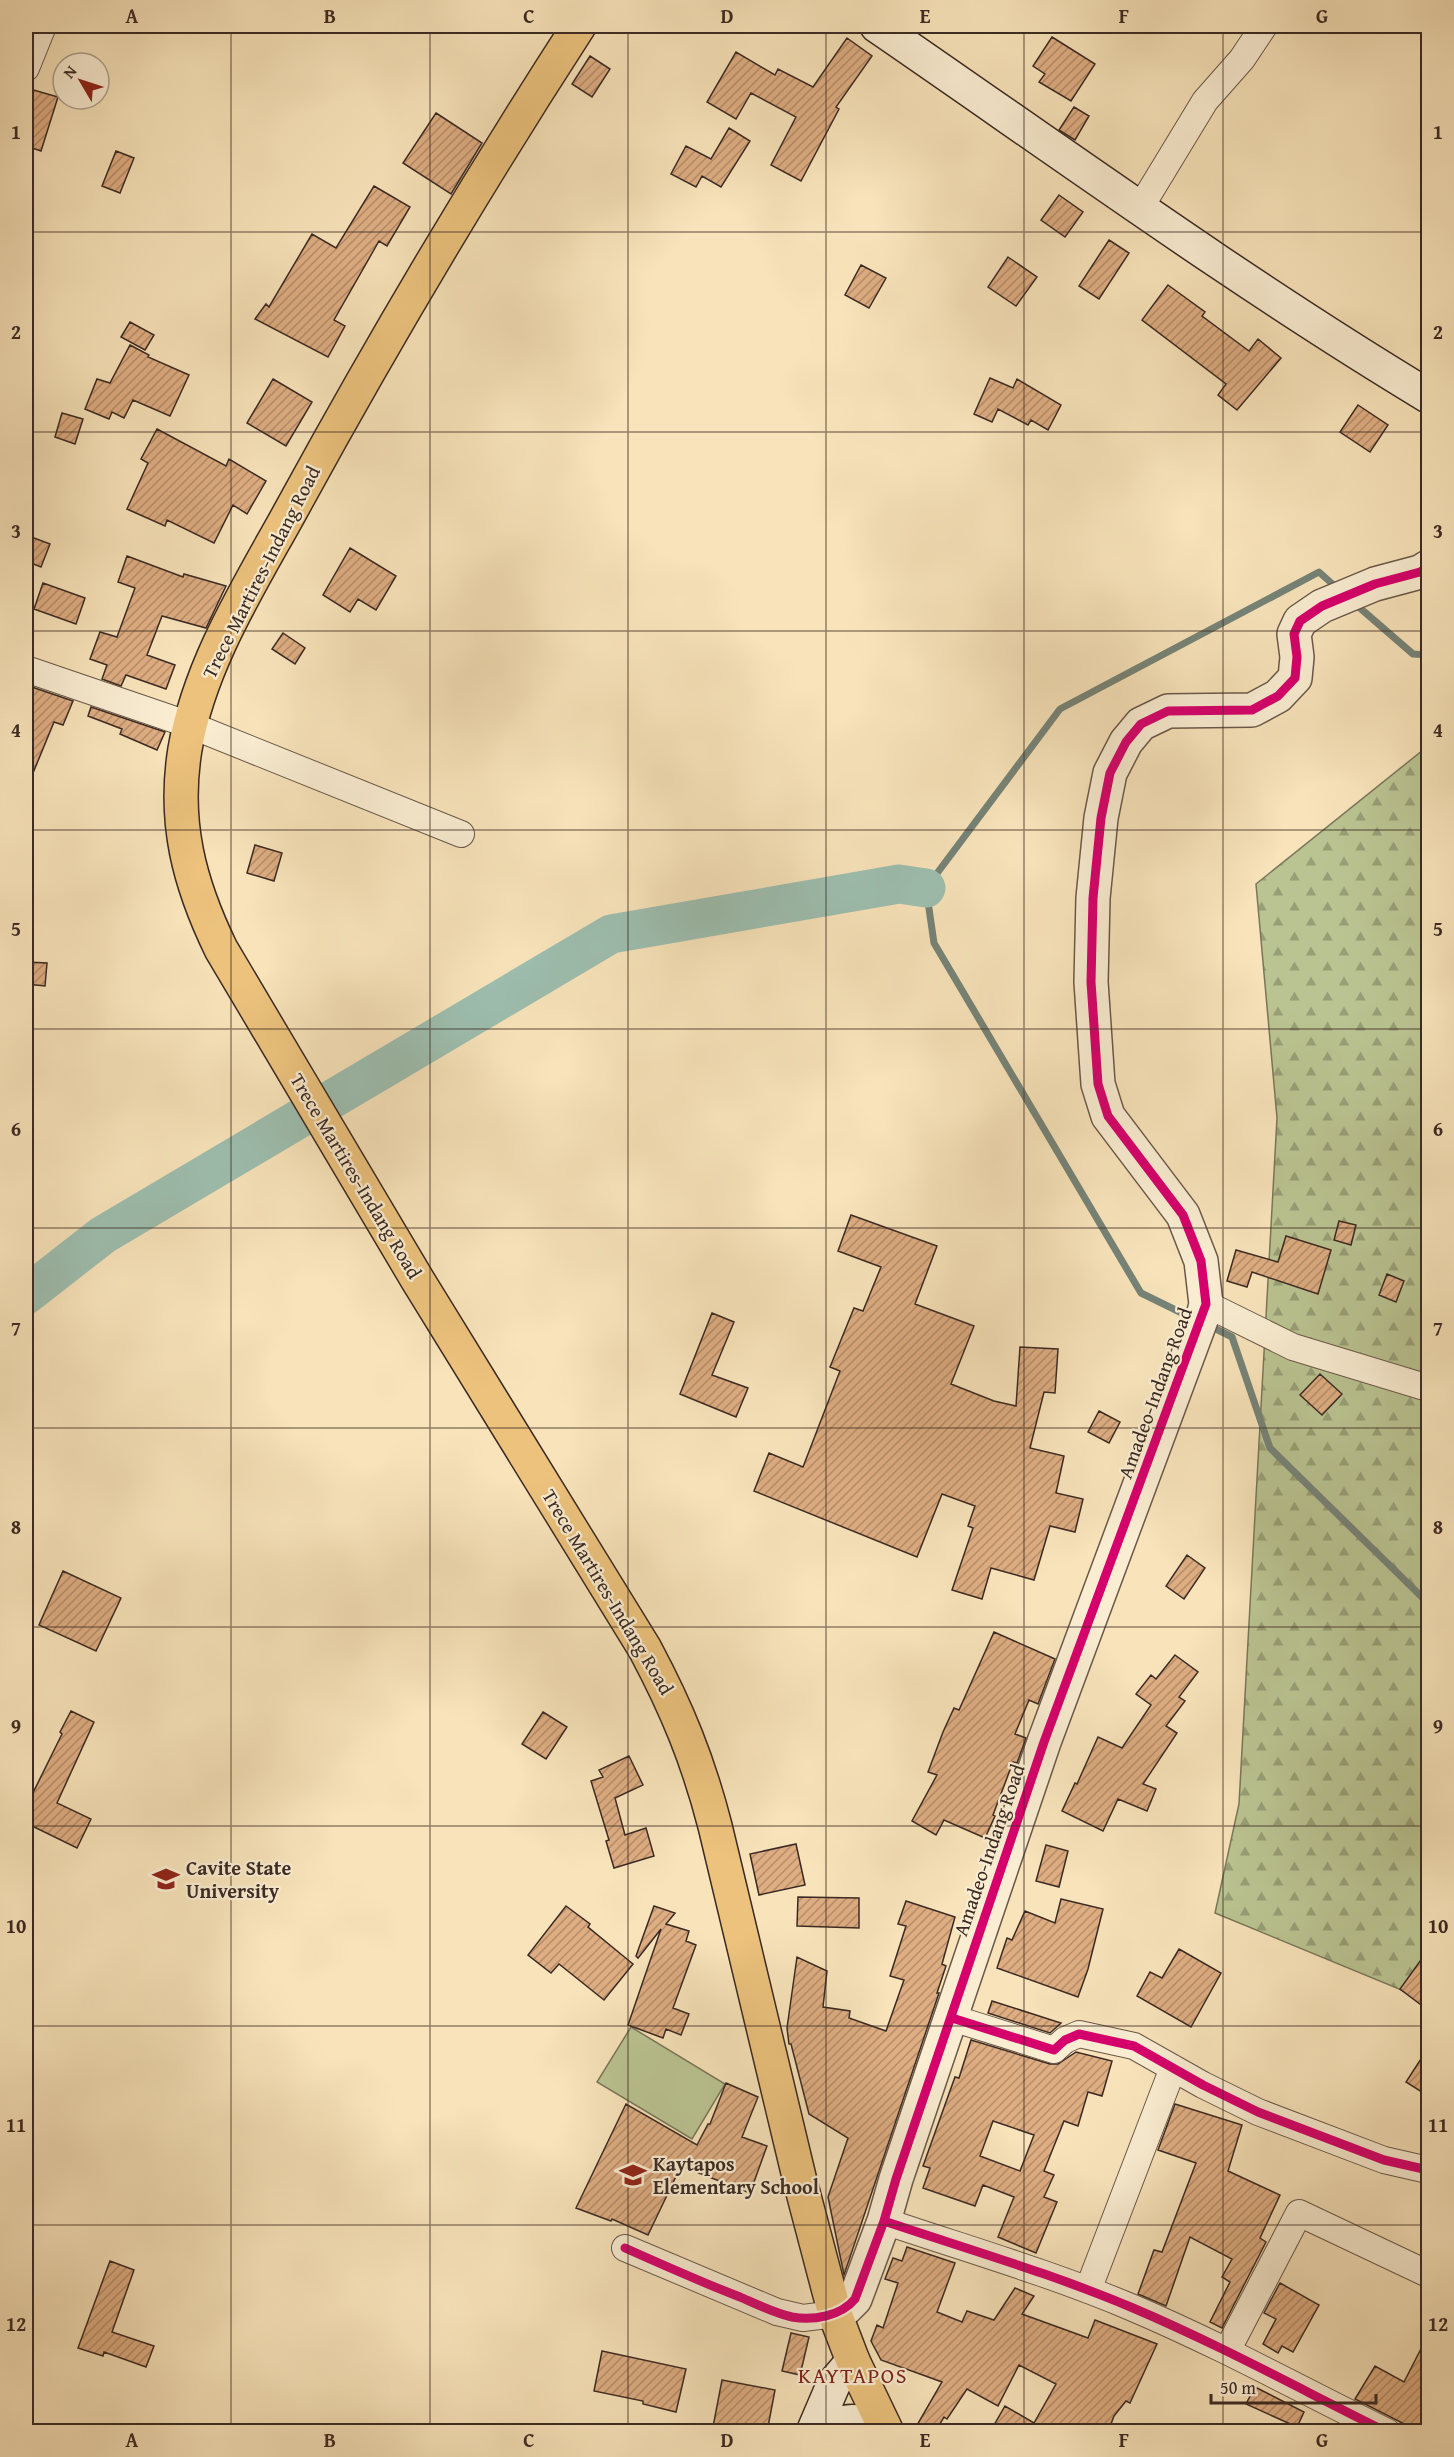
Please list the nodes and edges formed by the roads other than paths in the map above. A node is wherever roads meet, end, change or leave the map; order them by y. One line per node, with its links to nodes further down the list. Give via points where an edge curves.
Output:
1 (43, 26): 5 (street)
2 (579, 26): 10 (main road, Trece Martires-Indang Road, via 465,206 326,446 220,645)
3 (877, 26): 6 (street)
4 (1264, 26): 6 (street, via 1242,59 1200,107)
5 (26, 68)
6 (1140, 208): 7 (street)
7 (1428, 396)
8 (1428, 567): 12 (street, Amadeo-Indang Road, via 1322,606 1300,621 1294,634 1298,657 1295,678 1278,696 1252,710 1168,711 1141,724 1126,742 1110,773 1093,898 1091,982 1098,1084 1108,1116 1183,1215 1201,1261)
9 (26, 669): 10 (street)
10 (190, 725): 11 (street); 21 (main road, Trece Martires-Indang Road, via 182,769 185,853 221,949 645,1649 677,1709 716,1826 800,2181)
11 (461, 834)
12 (1205, 1308): 13 (street, via 1293,1347); 14 (street, Amadeo-Indang Road, via 1044,1742)
13 (1428, 1388)
14 (952, 2018): 15 (street, via 1054,2050 1079,2034 1104,2038 1134,2046); 17 (street, Amadeo-Indang Road)
15 (1173, 2068): 16 (street, via 1258,2112 1384,2160); 20 (street)
16 (1428, 2170)
17 (884, 2221): 20 (street); 21 (street, Amadeo-Indang Road)
18 (625, 2248): 21 (street, via 777,2313 803,2318)
19 (1428, 2274): 22 (street, via 1299,2213)
20 (1088, 2290): 22 (street)
21 (846, 2303): 23 (main road, Trece Martires-Indang Road)
22 (1227, 2351): 28 (street)
23 (853, 2361): 24 (street, via 834,2383); 27 (main road, Trece Martires-Indang Road)
24 (813, 2432)
25 (825, 2432): 26 (street, via 838,2423 851,2421 860,2421)
26 (878, 2432)
27 (887, 2432)
28 (1387, 2432)

